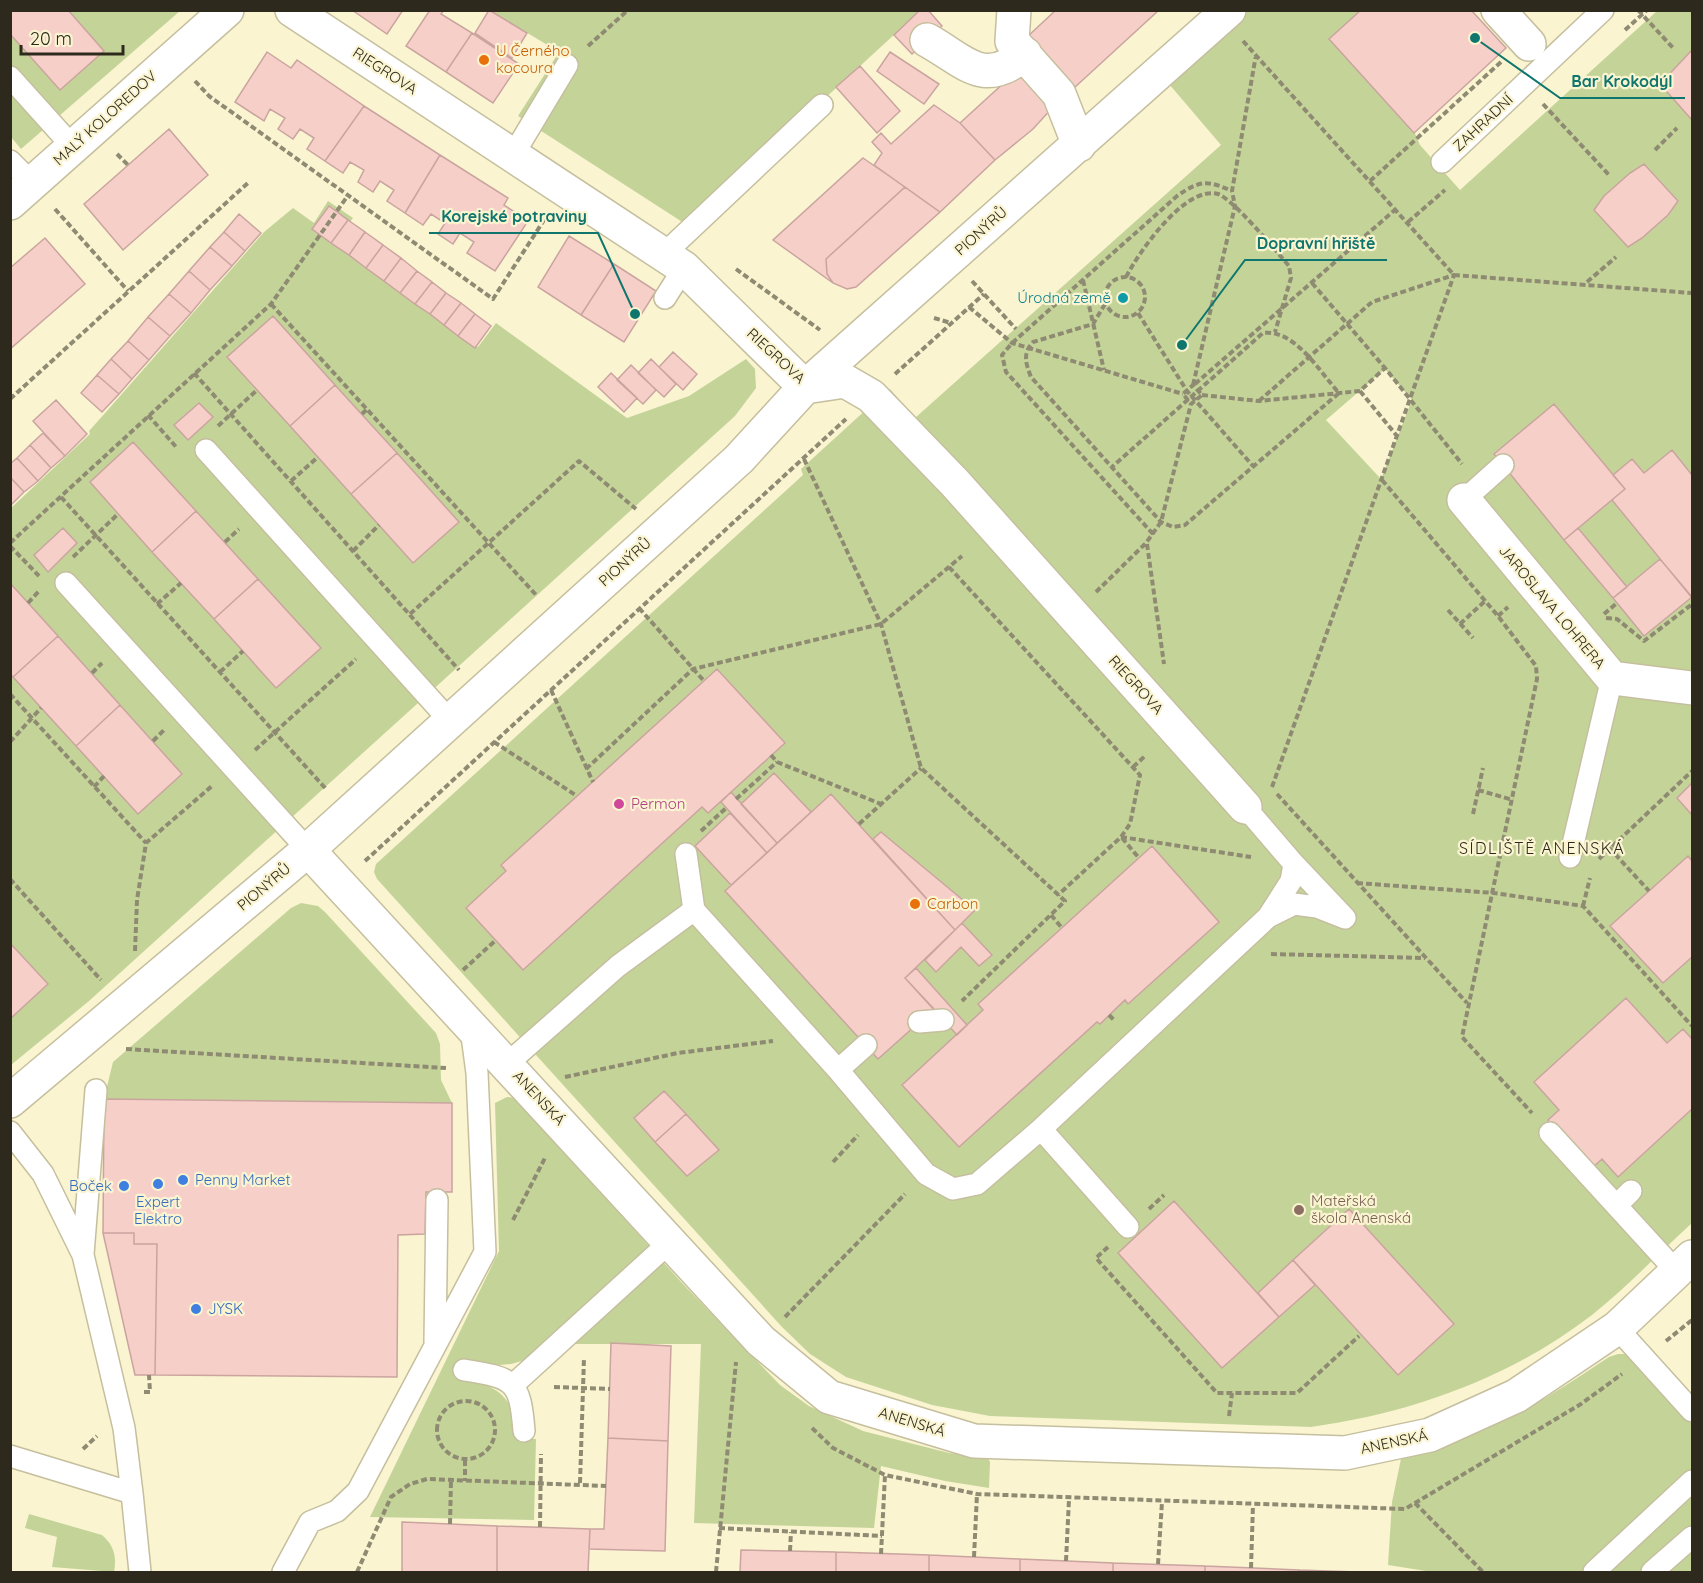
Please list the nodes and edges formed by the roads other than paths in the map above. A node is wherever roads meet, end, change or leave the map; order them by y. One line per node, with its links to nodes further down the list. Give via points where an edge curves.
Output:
1 (227, 10): 14 (street, MALÝ KOLOREDOV)
2 (292, 10): 15 (street, RIEGROVA)
3 (1014, 10): 9 (street, via 1012,41)
4 (1498, 10): 8 (street)
5 (1603, 10): 16 (lane, ZAHRADNÍ)
6 (1225, 14): 13 (street, PIONÝRŮ)
7 (927, 40): 9 (street, via 985,73 999,71)
8 (1527, 42)
9 (1025, 54): 13 (street, via 1059,94)
10 (567, 65): 15 (lane)
11 (10, 77): 14 (lane)
12 (822, 105): 18 (lane)
13 (1078, 145): 20 (street, PIONÝRŮ)
14 (72, 146): 17 (street, MALÝ KOLOREDOV)
15 (513, 155): 18 (street, RIEGROVA)
16 (1442, 162)
17 (18, 183)
18 (674, 261): 19 (lane); 20 (street, RIEGROVA)
19 (665, 298)
20 (805, 387): 27 (street, PIONÝRŮ, via 739,459); 28 (street, RIEGROVA, via 845,381 871,396 955,483)
21 (206, 450): 27 (lane)
22 (1503, 465): 23 (lane)
23 (1471, 493): 25 (street, JAROSLAVA LOHRERA)
24 (56, 583): 29 (lane)
25 (1612, 678): 26 (street, JAROSLAVA LOHRERA); 31 (lane)
26 (1692, 688)
27 (441, 710): 29 (street, PIONÝRŮ)
28 (1245, 807): 32 (lane)
29 (308, 850): 37 (street, ANENSKÁ); 42 (street, PIONÝRŮ)
30 (686, 854): 33 (lane)
31 (1570, 857)
32 (1294, 864): 34 (lane, via 1291,881); 34 (lane, via 1345,918 1317,907 1294,904)
33 (694, 910): 39 (lane, via 618,966); 40 (lane)
34 (1268, 917): 43 (lane)
35 (943, 1020): 36 (lane)
36 (919, 1022)
37 (470, 1025): 39 (street, ANENSKÁ); 52 (lane, via 477,1073 485,1252)
38 (866, 1045): 40 (lane)
39 (507, 1064): 48 (street, ANENSKÁ)
40 (838, 1070): 43 (lane, via 926,1174 953,1189 977,1184)
41 (96, 1090): 49 (lane)
42 (10, 1101)
43 (1041, 1129): 47 (lane)
44 (10, 1132): 49 (lane, via 43,1174)
45 (1550, 1133): 50 (lane, via 1624,1198)
46 (437, 1200): 52 (lane)
47 (1128, 1227)
48 (671, 1241): 51 (street, ANENSKÁ, via 749,1348 830,1397 974,1441 1345,1453 1430,1435 1516,1396); 54 (lane)
49 (83, 1255): 59 (lane, via 124,1428)
50 (1685, 1264): 51 (street, ANENSKÁ)
51 (1617, 1328): 55 (lane)
52 (435, 1346): 62 (lane, via 358,1491 337,1511 310,1522)
53 (464, 1370): 54 (lane, via 499,1376)
54 (513, 1385): 56 (lane, via 522,1401)
55 (1692, 1411)
56 (524, 1431)
57 (10, 1456): 59 (lane)
58 (1692, 1481): 63 (lane)
59 (132, 1493): 61 (lane)
60 (1692, 1537): 64 (lane)
61 (140, 1572)
62 (283, 1572)
63 (1594, 1572)
64 (1652, 1572)

